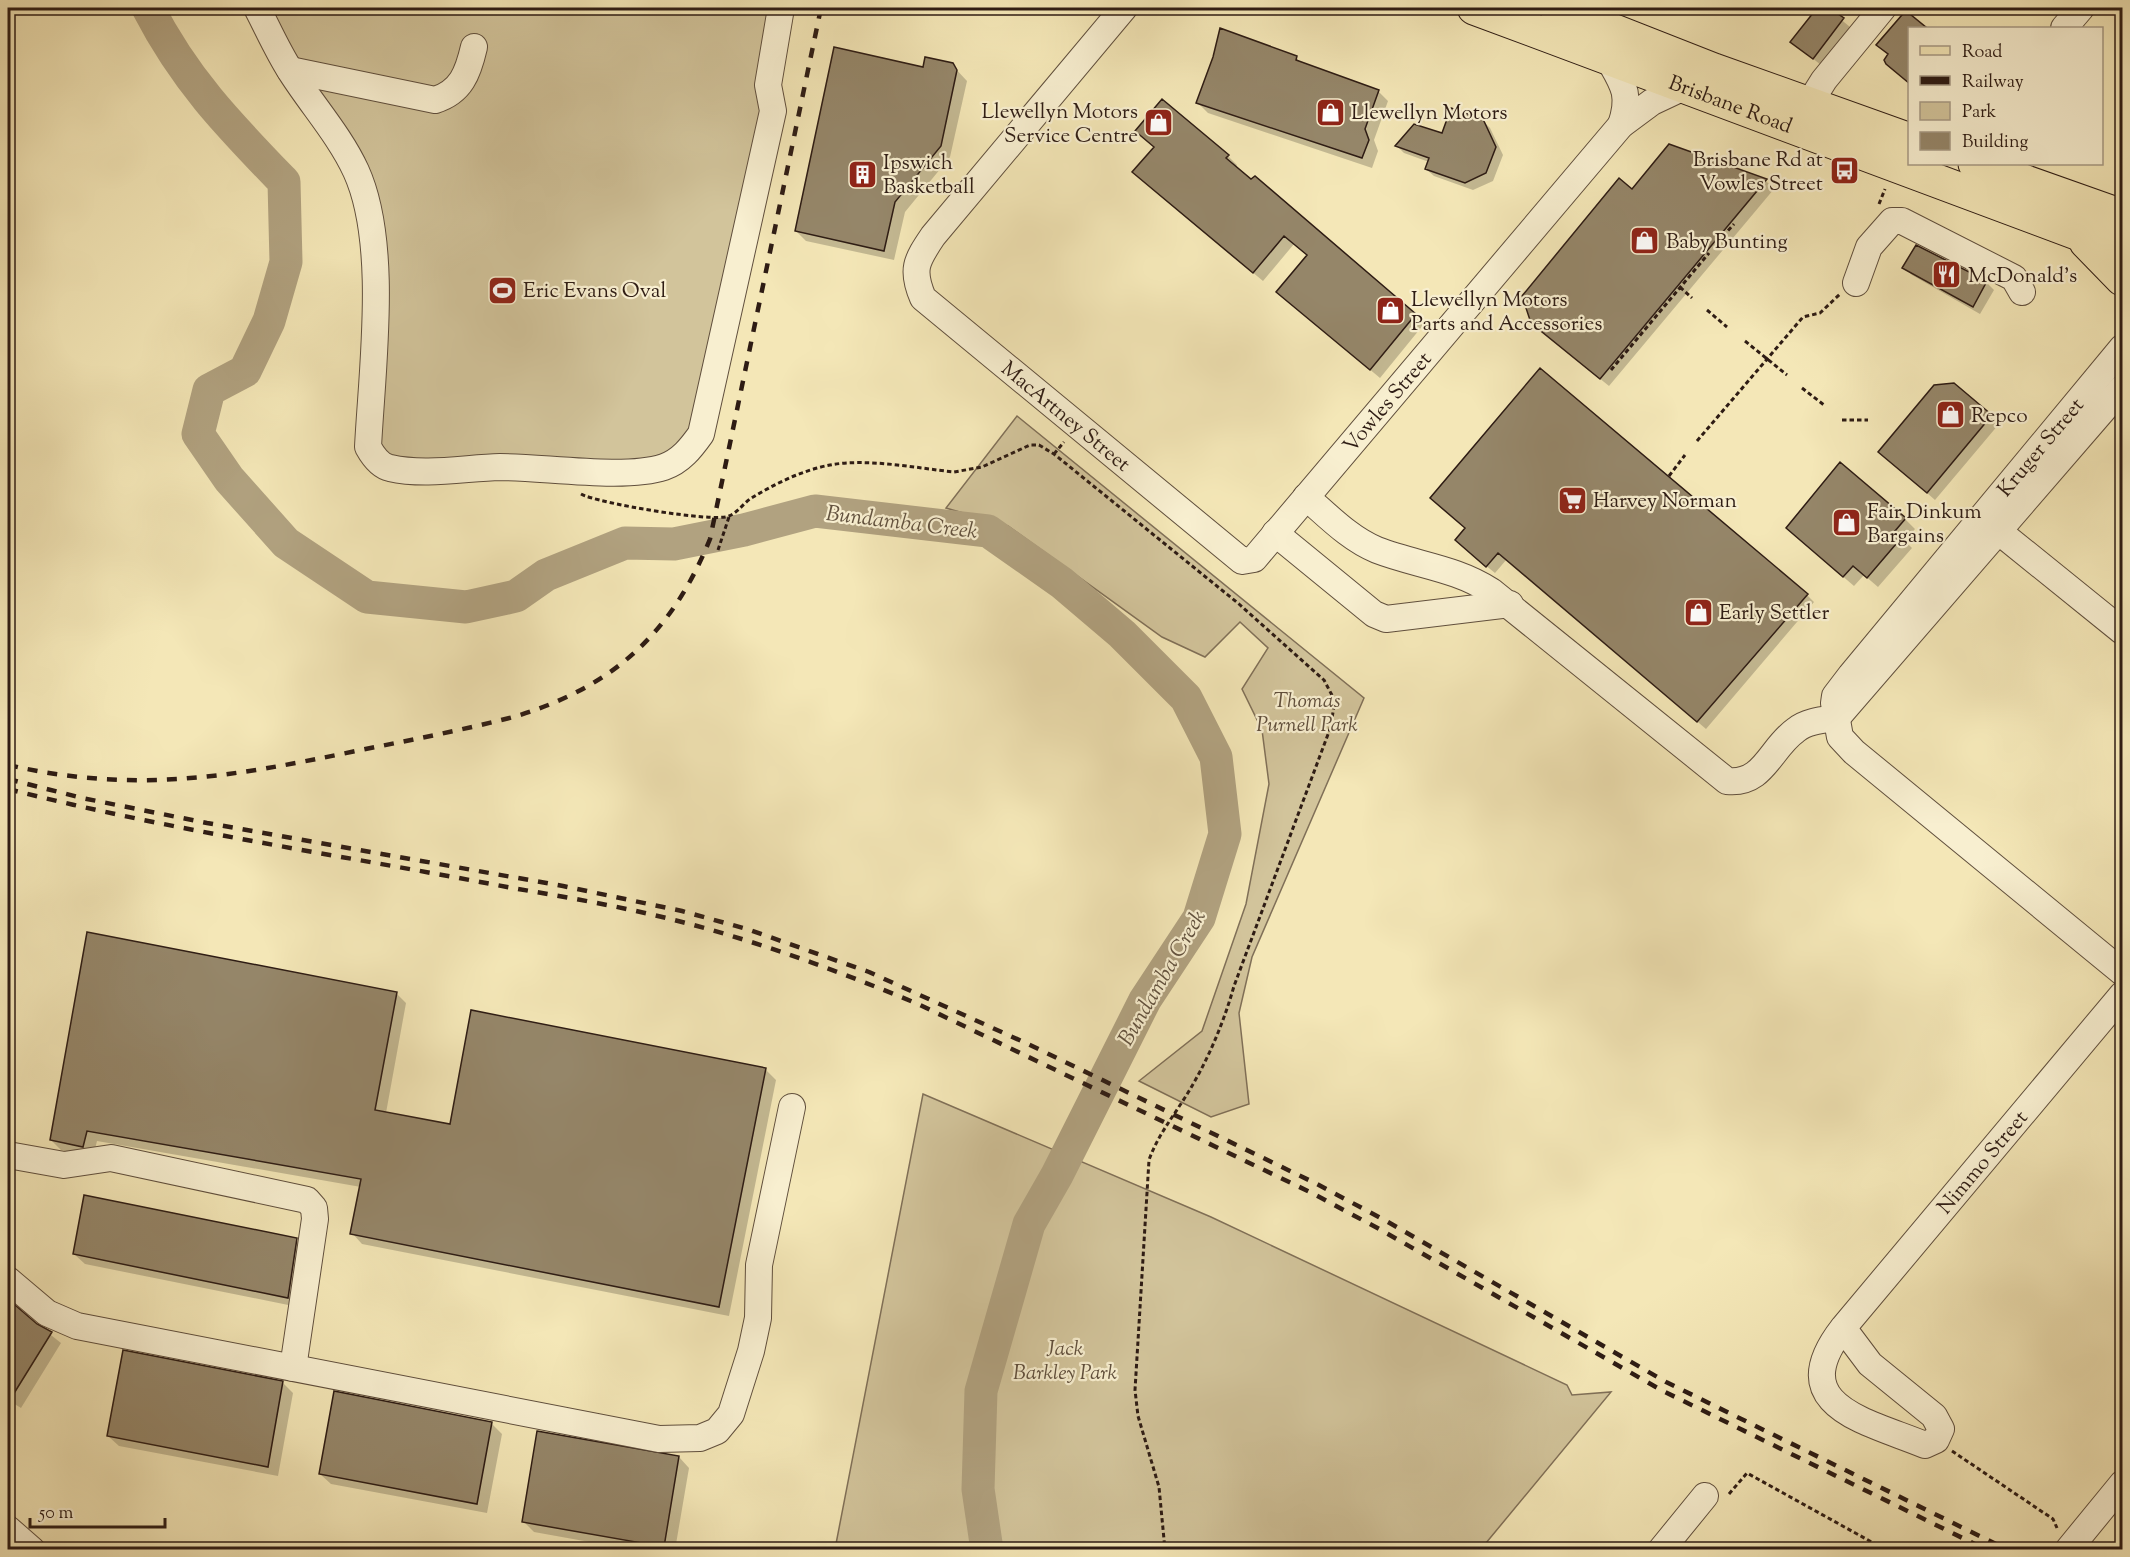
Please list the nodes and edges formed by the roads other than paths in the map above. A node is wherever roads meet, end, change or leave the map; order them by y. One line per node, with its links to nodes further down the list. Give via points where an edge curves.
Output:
1 (257, 8): 11 (street)
2 (781, 8): 11 (street, via 768,85 773,111 701,434 683,457 665,467 636,472 406,470 388,468 373,455 368,447 375,297 367,202 356,171)
3 (1124, 8): 29 (street, MacArtney Street, via 933,236 918,258 915,279 923,298)
4 (1474, 8): 10 (main road, Brisbane Road)
5 (1556, 8): 13 (main road, Brisbane Road)
6 (1883, 8): 13 (street)
7 (2081, 8): 8 (street)
8 (2065, 27)
9 (474, 48): 11 (street, via 468,73 460,85 448,96 435,100)
10 (1607, 56): 12 (main road, Brisbane Road); 14 (street, via 1626,92)
11 (290, 70)
12 (1686, 86): 14 (street, Vowles Street, via 1652,102); 18 (main road, Brisbane Road)
13 (1809, 104): 15 (main road, Brisbane Road)
14 (1621, 125): 26 (street, Vowles Street)
15 (1908, 139)
16 (1978, 165): 17 (main road)
17 (2122, 216)
18 (2078, 234): 19 (main road, Brisbane Road); 20 (main road)
19 (2122, 250)
20 (2122, 279)
21 (1848, 288): 22 (street, via 1869,247 1892,221 1902,221 2014,278)
22 (2022, 292)
23 (2122, 348): 25 (street, Kruger Street)
24 (2122, 388): 25 (street, Kruger Street)
25 (2066, 435): 27 (street, Kruger Street)
26 (1306, 497): 28 (street, Vowles Street); 30 (street, via 1348,534 1374,549 1470,578)
27 (1990, 524): 31 (street); 32 (street, Kruger Street, via 1840,689 1834,703)
28 (1275, 533): 29 (street, Vowles Street, via 1254,559); 30 (street, via 1386,619)
29 (1242, 561)
30 (1510, 604): 32 (street, via 1728,781 1752,778 1795,730)
31 (2122, 630)
32 (1836, 718): 33 (street, via 1840,737 1854,752)
33 (2122, 972)
34 (2122, 995): 38 (street, Nimmo Street)
35 (792, 1107): 39 (street, via 759,1265 758,1318 751,1352 731,1414 717,1431 700,1438 659,1439)
36 (8, 1155): 39 (street, via 64,1165 111,1158 307,1200 314,1208 315,1219)
37 (8, 1280): 39 (street, via 47,1312 77,1326)
38 (1843, 1328): 38 (street, Nimmo Street, via 1870,1364 1934,1416 1941,1429 1936,1440 1925,1445 1833,1404 1825,1391 1823,1366 1829,1346)
39 (293, 1368)
40 (2122, 1484): 43 (street)
41 (1717, 1495): 45 (street)
42 (8, 1529): 44 (street)
43 (2067, 1544)
44 (32, 1550)
45 (1661, 1550)

